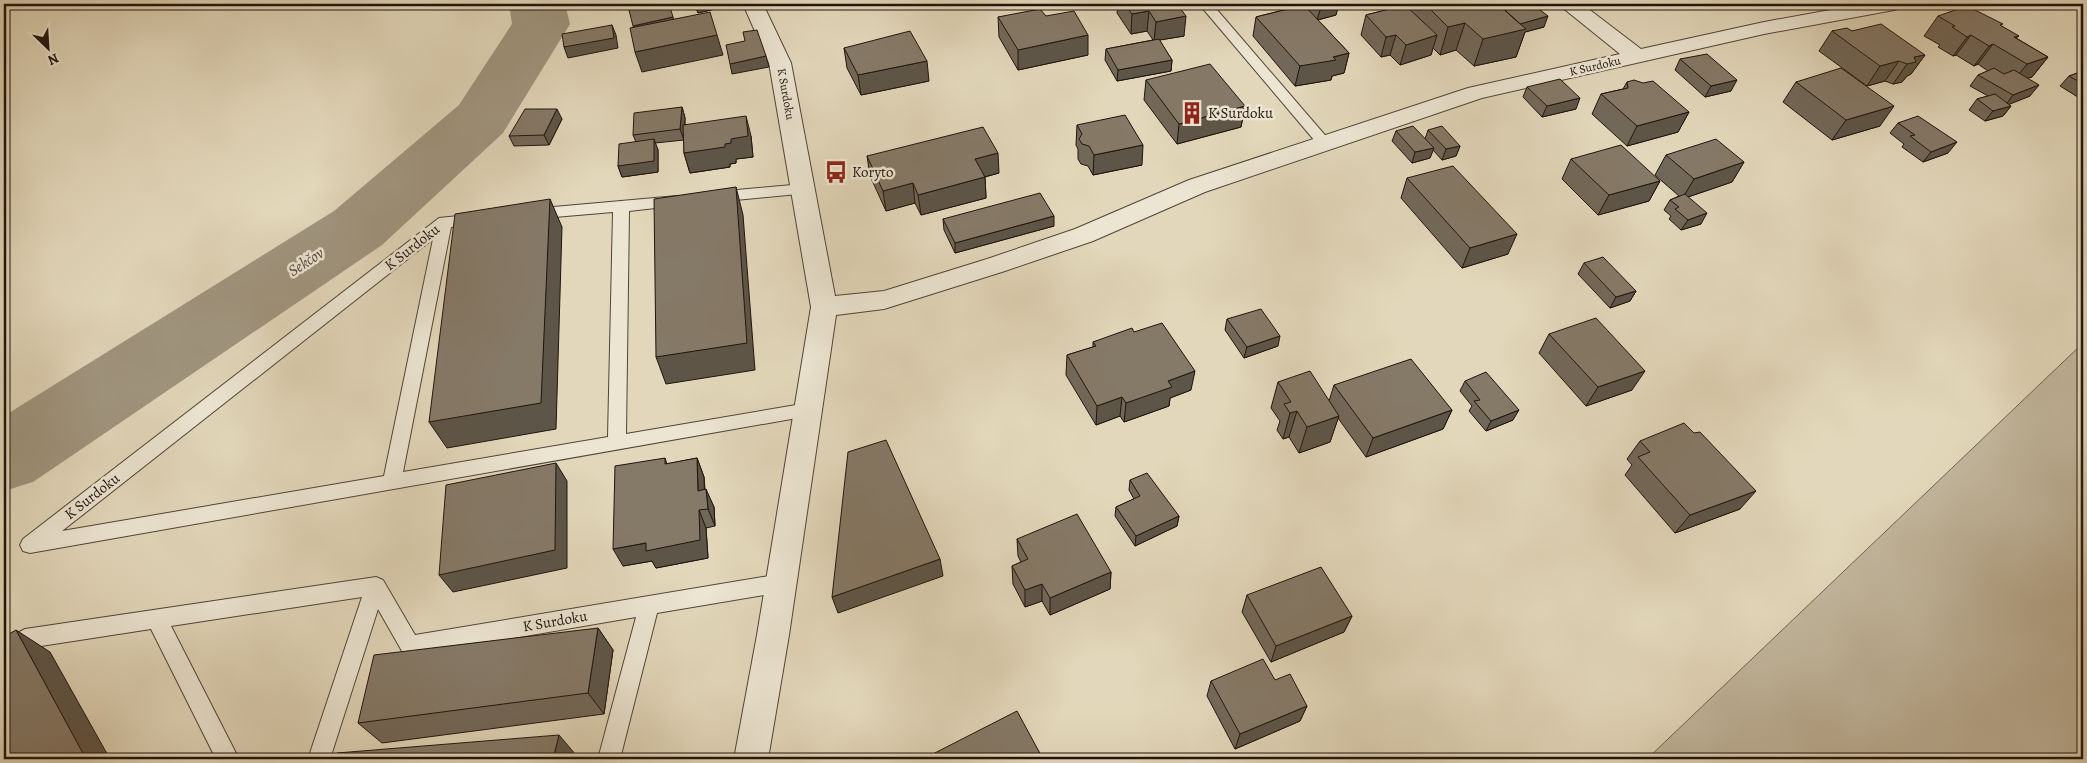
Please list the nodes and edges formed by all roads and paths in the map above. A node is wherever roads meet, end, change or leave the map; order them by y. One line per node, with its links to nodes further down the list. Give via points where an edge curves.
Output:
1 (754, 4): 9 (street, K Surdoku, via 780,63)
2 (1205, 4): 8 (lane)
3 (1570, 4): 7 (street, K Surdoku)
4 (1810, 4): 6 (street, K Surdoku)
5 (1894, 4): 6 (street, K Surdoku)
6 (1764, 28): 7 (street, K Surdoku)
7 (1636, 56): 8 (street, K Surdoku, via 1476,93)
8 (1325, 144): 14 (street, K Surdoku, via 1197,186 1084,235 996,265 884,300)
9 (803, 189): 10 (lane); 14 (street, K Surdoku)
10 (621, 206): 11 (lane); 16 (lane)
11 (513, 216)
12 (493, 218): 13 (lane, K Surdoku)
13 (444, 222): 17 (lane, K Surdoku); 17 (lane, K Surdoku, via 30,545)
14 (824, 307): 15 (street, K Surdoku)
15 (808, 410): 16 (lane, K Surdoku); 18 (street, K Surdoku)
16 (617, 443): 17 (lane, K Surdoku)
17 (392, 482)
18 (781, 583): 20 (lane, K Surdoku); 26 (street, K Surdoku)
19 (376, 586): 20 (lane, K Surdoku, via 410,646); 21 (lane); 24 (lane)
20 (649, 605): 25 (lane)
21 (156, 619): 22 (lane, via 25,639); 23 (lane)
22 (4, 651)
23 (228, 759)
24 (319, 759)
25 (609, 759)
26 (750, 759)

